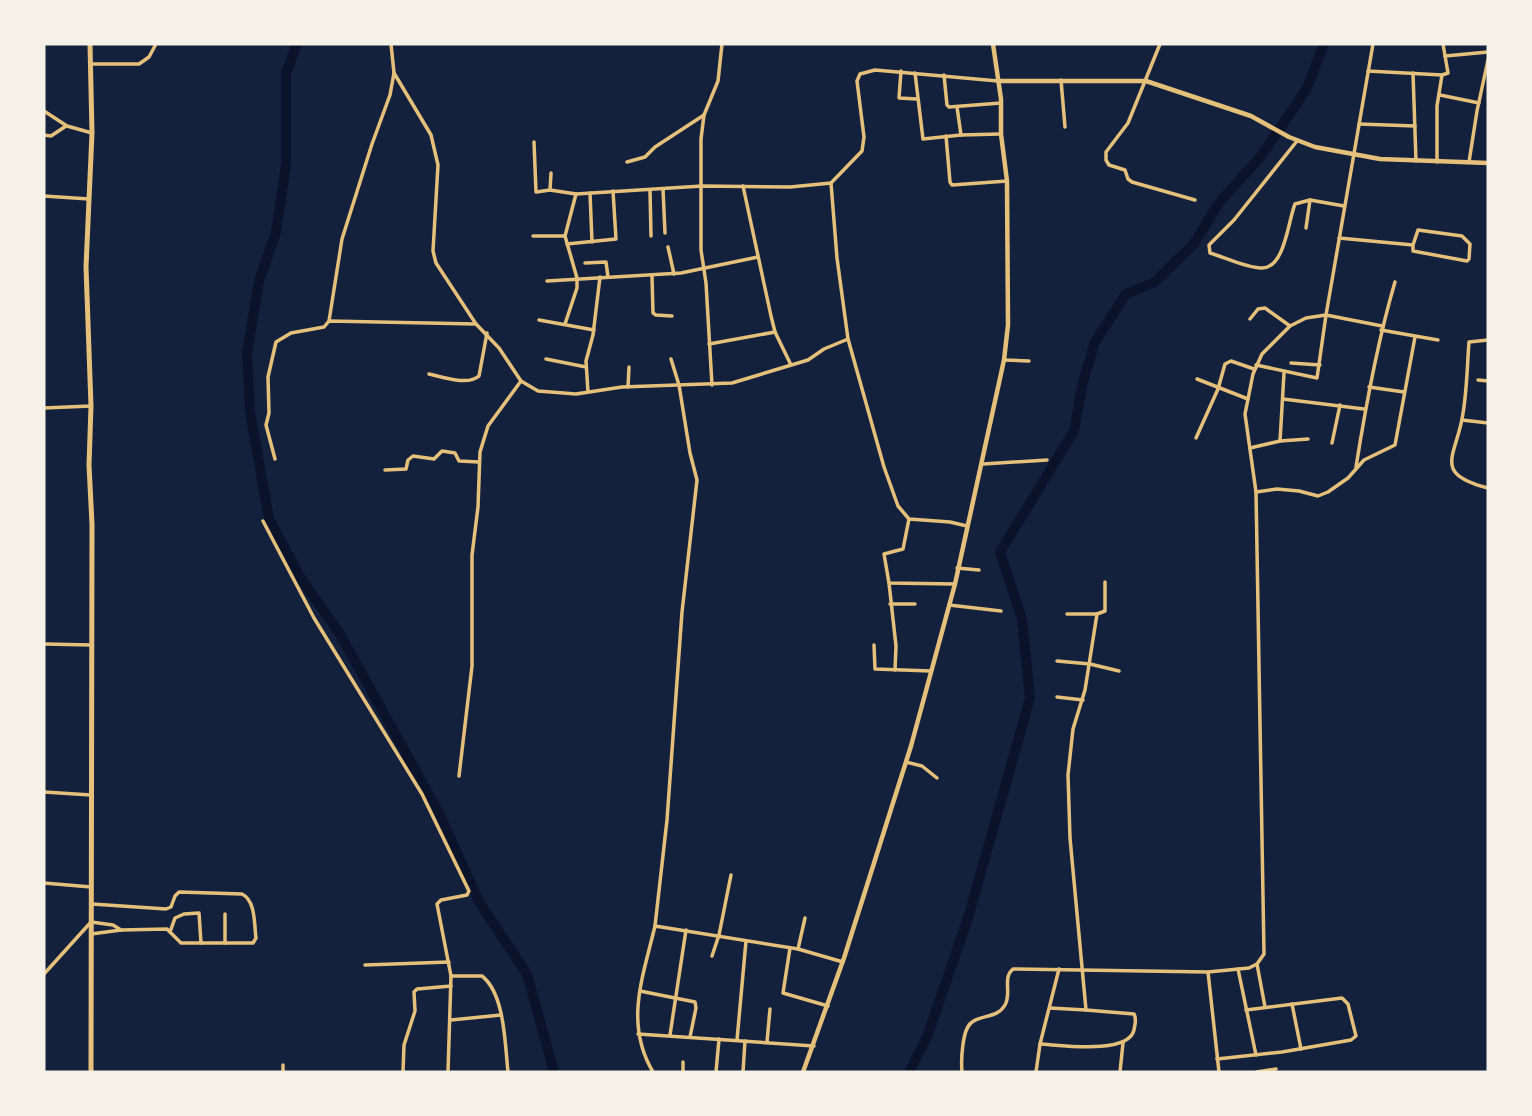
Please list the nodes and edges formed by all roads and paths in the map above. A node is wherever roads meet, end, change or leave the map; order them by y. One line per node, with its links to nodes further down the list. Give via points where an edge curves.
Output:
1 (90, 44): 12 (main road)
2 (156, 44): 12 (street, via 139,64)
3 (391, 44): 16 (street)
4 (722, 44): 29 (street, via 718,81)
5 (993, 44): 21 (main road)
6 (1160, 44): 22 (street)
7 (1373, 44): 14 (street)
8 (1443, 44): 10 (street)
9 (1488, 52): 10 (street)
10 (1445, 56): 19 (street, via 1448,73)
11 (1488, 60): 26 (street)
12 (90, 64): 34 (main road)
13 (901, 71): 15 (street); 24 (street, via 900,99); 49 (street, via 860,74 862,150)
14 (1368, 71): 17 (street); 30 (street)
15 (915, 72): 18 (street); 24 (street)
16 (394, 73): 87 (street, via 342,239); 88 (street, via 431,135 438,165 436,263)
17 (1413, 74): 19 (street); 32 (street)
18 (944, 75): 21 (street); 27 (street, via 947,105)
19 (1442, 75): 23 (street)
20 (1061, 80): 21 (main road); 22 (main road); 33 (street)
21 (998, 81): 25 (main road)
22 (1146, 81): 39 (main road, via 1251,116); 60 (street, via 1105,160 1125,170 1132,182)
23 (1438, 94): 26 (street); 44 (street)
24 (918, 99): 38 (street, via 923,139)
25 (1001, 103): 27 (street); 35 (main road)
26 (1479, 103): 45 (street)
27 (957, 107): 37 (street)
28 (44, 111): 31 (street)
29 (704, 115): 43 (street, via 645,158); 51 (street)
30 (1359, 124): 32 (street); 41 (street)
31 (66, 126): 34 (street); 36 (street)
32 (1415, 126): 42 (street)
33 (1065, 127)
34 (92, 133): 59 (main road)
35 (1002, 134): 37 (street); 48 (main road)
36 (44, 135)
37 (961, 135): 38 (street)
38 (946, 136): 48 (street, via 952,185)
39 (1297, 141): 41 (main road); 61 (street, via 1209,245 1210,253 1260,269 1270,267 1280,257 1295,204)
40 (534, 142): 53 (street, via 536,192)
41 (1353, 155): 42 (main road); 62 (street)
42 (1416, 161): 44 (main road)
43 (627, 162)
44 (1437, 162): 45 (main road)
45 (1469, 162): 46 (main road)
46 (1488, 163)
47 (551, 173): 53 (street)
48 (1007, 181): 102 (main road)
49 (831, 183): 50 (street); 96 (street)
50 (743, 186): 51 (street); 73 (street)
51 (702, 187): 52 (street); 75 (street)
52 (663, 189): 54 (street); 64 (street)
53 (550, 190): 57 (street)
54 (650, 190): 55 (street); 67 (street)
55 (613, 191): 56 (street); 69 (street, via 616,238)
56 (590, 193): 57 (street); 69 (street)
57 (576, 194): 66 (street)
58 (44, 196): 59 (street)
59 (89, 199): 125 (main road, via 86,267)
60 (1195, 200)
61 (1310, 200): 62 (street); 63 (street)
62 (1344, 206): 68 (street)
63 (1306, 228)
64 (664, 233)
65 (533, 236): 66 (street)
66 (565, 236): 70 (street)
67 (652, 236)
68 (1339, 238): 71 (street); 83 (street)
69 (592, 242): 70 (street)
70 (567, 244): 80 (street)
71 (1413, 246): 71 (street, via 1418,230 1462,236 1471,245 1467,261 1418,253)
72 (668, 247): 76 (street)
73 (758, 257): 75 (street); 93 (street)
74 (585, 263): 79 (street, via 606,262)
75 (704, 269): 76 (street); 99 (street)
76 (674, 274): 77 (street)
77 (652, 276): 79 (street); 84 (street, via 653,313)
78 (600, 277): 79 (street); 80 (street); 92 (street)
79 (608, 277)
80 (577, 278): 81 (street); 89 (street)
81 (547, 281)
82 (1395, 282): 91 (street)
83 (1326, 315): 90 (street); 91 (street); 106 (street)
84 (672, 316)
85 (1250, 319): 90 (street, via 1265,308)
86 (538, 320): 89 (street)
87 (329, 321): 88 (street); 136 (street, via 324,327 291,333 276,342 268,377 266,425)
88 (476, 324): 94 (street)
89 (565, 324): 92 (street)
90 (1290, 326): 109 (street)
91 (1381, 328): 95 (street); 119 (street)
92 (594, 330): 107 (street)
93 (775, 332): 99 (street); 105 (street)
94 (487, 333): 111 (street, via 476,380); 114 (street)
95 (1415, 337): 97 (street); 121 (street)
96 (848, 339): 105 (street); 144 (street, via 884,467 898,506)
97 (1438, 340)
98 (1488, 340): 129 (street, via 1469,342)
99 (709, 344): 117 (street)
100 (546, 359): 107 (street)
101 (671, 359): 116 (street)
102 (1004, 360): 103 (street); 139 (main road)
103 (1029, 362)
104 (1291, 363): 106 (street)
105 (791, 365): 117 (street)
106 (1320, 365): 110 (street, via 1317,378)
107 (586, 367): 122 (street)
108 (629, 367): 118 (street)
109 (1255, 367): 110 (street); 120 (street, via 1227,362); 123 (street)
110 (1284, 372): 124 (street)
111 (429, 374)
112 (1197, 379): 120 (street)
113 (1478, 380): 115 (street)
114 (521, 381): 122 (street, via 538,391); 138 (street, via 488,426)
115 (1488, 381)
116 (679, 385): 117 (street); 118 (street); 180 (street, via 697,480)
117 (712, 385)
118 (628, 387): 122 (street)
119 (1369, 387): 121 (street); 128 (street)
120 (1219, 389): 123 (street); 131 (street)
121 (1404, 391): 140 (street, via 1395,445)
122 (588, 392)
123 (1248, 399): 135 (street, via 1245,414)
124 (1283, 399): 126 (street); 133 (street)
125 (91, 405): 127 (street); 159 (main road)
126 (1340, 405): 128 (street); 134 (street)
127 (44, 408)
128 (1364, 409): 140 (street)
129 (1462, 420): 130 (street); 142 (street, via 1451,463 1468,483)
130 (1488, 423)
131 (1196, 438)
132 (1308, 439): 133 (street)
133 (1280, 440): 135 (street)
134 (1332, 443)
135 (1250, 448): 143 (street)
136 (275, 459)
137 (1047, 460): 139 (street)
138 (480, 462): 141 (street, via 458,461 454,453 442,451 434,459 413,456 406,469); 169 (street, via 472,555 472,666)
139 (983, 464): 146 (main road)
140 (1356, 467): 143 (street, via 1348,478 1318,496 1277,489)
141 (385, 470)
142 (1488, 488)
143 (1256, 492): 194 (street, via 1265,947)
144 (909, 519): 146 (street); 150 (street, via 903,549 884,554)
145 (263, 521): 192 (street, via 314,618 422,794 469,891 437,904)
146 (967, 526): 147 (main road)
147 (957, 568): 148 (street); 151 (main road)
148 (979, 570)
149 (1105, 582): 157 (street, via 1105,611)
150 (889, 583): 151 (street); 152 (street)
151 (955, 584): 154 (main road)
152 (890, 604): 153 (street); 163 (street)
153 (915, 604)
154 (949, 605): 155 (street); 164 (main road)
155 (1000, 611)
156 (1067, 614): 157 (street)
157 (1097, 614): 162 (street)
158 (44, 644): 159 (street)
159 (92, 645): 172 (main road)
160 (874, 645): 163 (street, via 874,668)
161 (1057, 661): 162 (street)
162 (1090, 664): 165 (street); 167 (street)
163 (895, 670): 164 (street)
164 (931, 671): 168 (main road)
165 (1119, 671)
166 (1057, 697): 167 (street)
167 (1083, 699): 197 (street, via 1073,729 1068,775)
168 (906, 762): 170 (street, via 924,767); 193 (main road)
169 (459, 776)
170 (937, 778)
171 (44, 792): 172 (street)
172 (91, 795): 175 (main road)
173 (731, 875): 185 (street)
174 (44, 883): 175 (street)
175 (91, 887): 176 (main road)
176 (90, 904): 179 (main road); 188 (street, via 169,909 179,892 242,894 251,904 255,941)
177 (225, 914): 188 (street)
178 (805, 918): 190 (street)
179 (91, 922): 181 (street); 184 (main road); 200 (street)
180 (655, 926): 182 (street); 203 (street)
181 (121, 930): 183 (street); 184 (street)
182 (686, 930): 185 (street); 204 (street)
183 (170, 932): 187 (street, via 181,943); 187 (street, via 175,918 199,914)
184 (91, 934): 230 (main road)
185 (719, 935): 186 (street); 191 (street)
186 (746, 940): 189 (street); 218 (street)
187 (201, 943): 188 (street)
188 (225, 943)
189 (790, 948): 190 (street); 206 (street, via 783,993)
190 (797, 950): 193 (street)
191 (712, 956)
192 (449, 962): 195 (street); 201 (street)
193 (843, 962): 206 (main road)
194 (1257, 964): 198 (street); 207 (street)
195 (365, 965)
196 (1059, 969): 197 (street); 208 (street); 240 (street, via 1011,970 1004,1008 966,1029)
197 (1084, 969): 199 (street); 210 (street)
198 (1238, 969): 199 (street); 211 (street)
199 (1208, 972): 226 (street)
200 (44, 974)
201 (451, 976): 202 (street); 212 (street, via 485,978)
202 (451, 986): 213 (street); 232 (street, via 414,992 415,1011 404,1045)
203 (639, 991): 204 (street); 214 (street)
204 (676, 999): 215 (street); 216 (street, via 696,1004)
205 (1292, 1004): 207 (street); 224 (street); 224 (street, via 1342,998 1356,1034 1351,1040)
206 (828, 1006): 223 (main road)
207 (1265, 1007): 211 (street)
208 (1049, 1008): 210 (street); 222 (street)
209 (770, 1009): 220 (street)
210 (1086, 1010): 221 (street, via 1134,1014 1133,1035)
211 (1246, 1010): 225 (street)
212 (502, 1015): 213 (street); 234 (street)
213 (451, 1020): 233 (street)
214 (638, 1034): 215 (street); 235 (street)
215 (670, 1035): 216 (street)
216 (690, 1037): 217 (street)
217 (719, 1039): 218 (street); 237 (street)
218 (737, 1040): 219 (street)
219 (745, 1041): 220 (street); 238 (street)
220 (767, 1042): 223 (street)
221 (1123, 1043): 222 (street); 242 (street)
222 (1040, 1044): 241 (street)
223 (814, 1046): 239 (main road)
224 (1301, 1049): 225 (street)
225 (1256, 1055): 226 (street)
226 (1217, 1059): 243 (street)
227 (683, 1062): 236 (street)
228 (283, 1065): 231 (street)
229 (1276, 1069): 244 (street)
230 (91, 1072)
231 (284, 1072)
232 (403, 1072)
233 (448, 1072)
234 (508, 1072)
235 (653, 1072)
236 (683, 1072)
237 (716, 1072)
238 (743, 1072)
239 (803, 1072)
240 (962, 1072)
241 (1035, 1072)
242 (1121, 1072)
243 (1219, 1072)
244 (1257, 1072)

